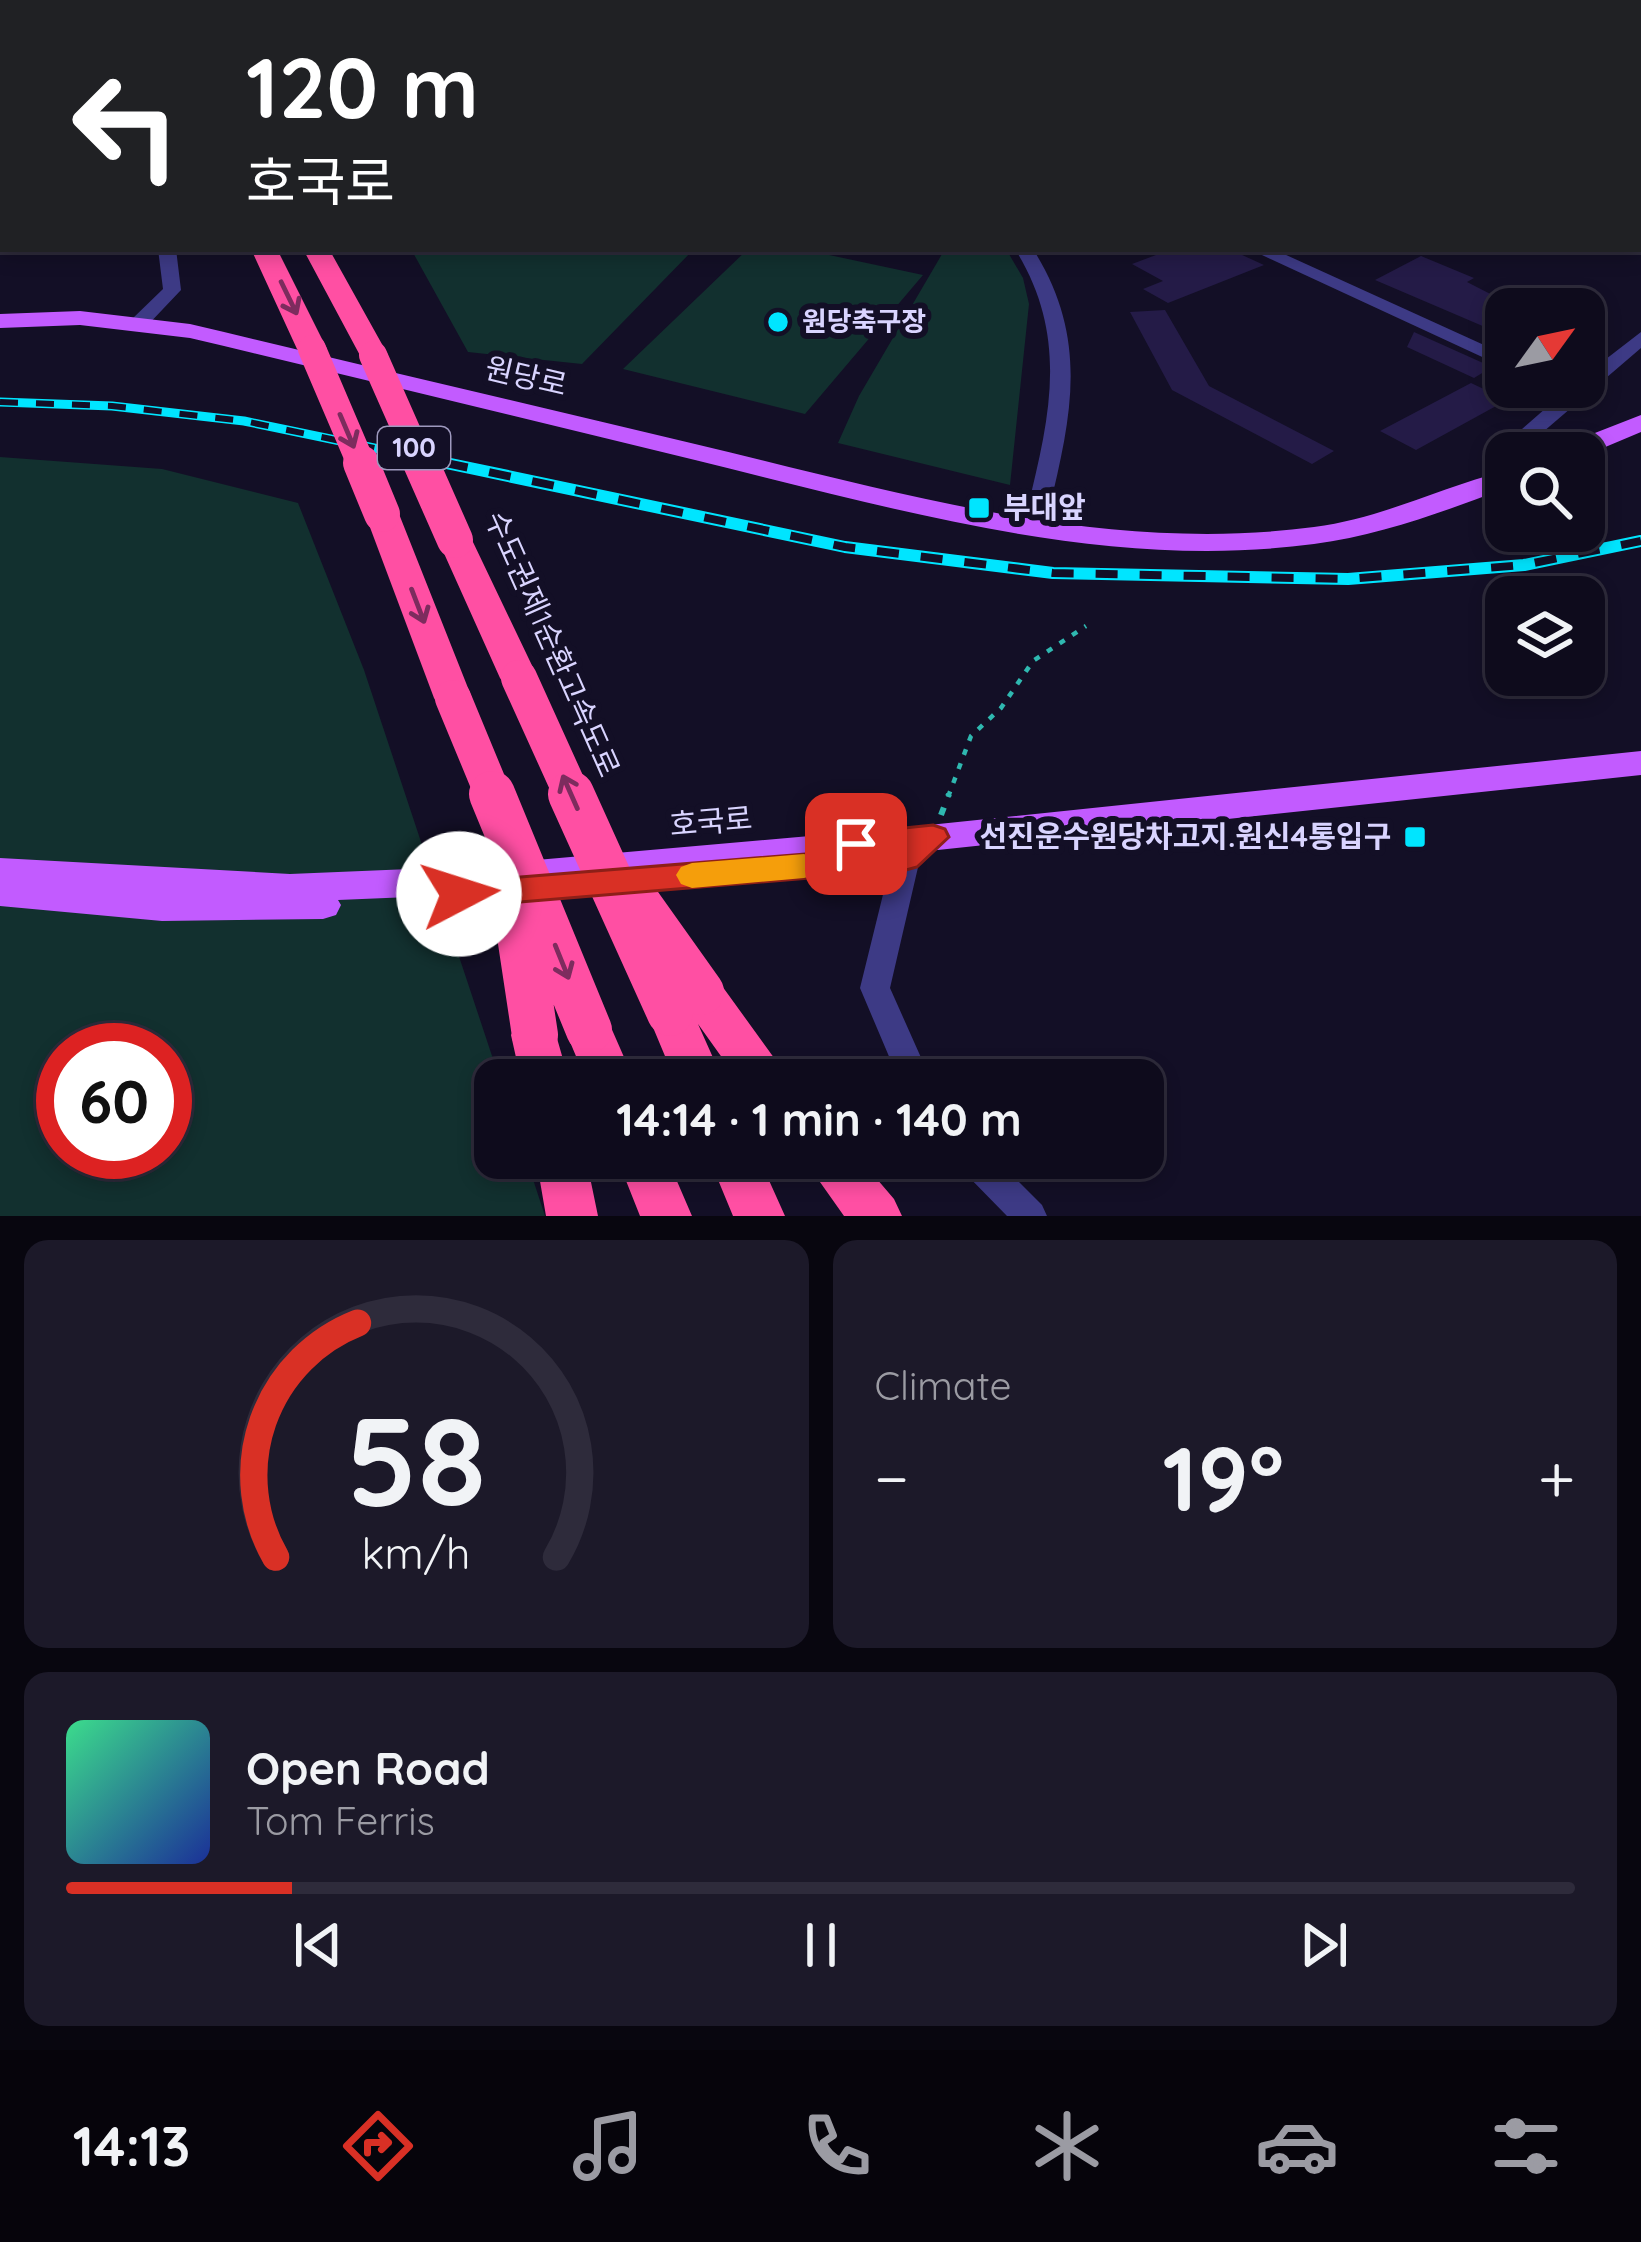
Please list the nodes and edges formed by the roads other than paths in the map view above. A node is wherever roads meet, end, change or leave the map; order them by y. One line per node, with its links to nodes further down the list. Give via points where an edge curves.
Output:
1 (166, 252): 7 (street, via 172,290)
2 (265, 252): 19 (highway, 100, one-way to 19, bridge, via 382,514)
3 (318, 252): 23 (highway, 수도권제1순환고속도로 / 100, one-way to 3, bridge, via 591,839 373,356)
4 (1026, 252): 16 (street, via 1056,309 1062,370)
5 (1265, 252): 9 (street)
6 (0, 321): 7 (main road, 원당로)
7 (137, 325): 16 (main road, 원당로)
8 (1641, 338): 10 (street)
9 (1485, 352)
10 (1605, 365)
11 (1554, 408): 13 (street)
12 (1641, 423): 14 (main road)
13 (1529, 432)
14 (1605, 438)
15 (1485, 486): 16 (main road, 원당로, via 1403,517 1324,533 1103,537)
16 (1034, 527)
17 (1641, 763): 20 (main road, 호국로)
18 (1641, 782): 20 (main road, 호국로)
19 (501, 813): 24 (highway, bridge); 25 (highway, 100, one-way to 25, bridge)
20 (920, 848): 21 (main road, 호국로, via 290,888); 22 (main road, 호국로, via 278,909); 28 (street, via 875,988)
21 (0, 871)
22 (0, 892)
23 (686, 1002): 26 (highway); 27 (highway)
24 (540, 1057)
25 (602, 1059)
26 (696, 1059)
27 (744, 1059)
28 (906, 1059)
29 (565, 1179): 35 (highway)
30 (651, 1179): 36 (highway)
31 (743, 1179): 37 (highway)
32 (823, 1179): 38 (highway)
33 (845, 1179): 39 (highway)
34 (994, 1179): 40 (street)
35 (572, 1216)
36 (666, 1216)
37 (759, 1216)
38 (842, 1216)
39 (876, 1216)
40 (1030, 1216)

